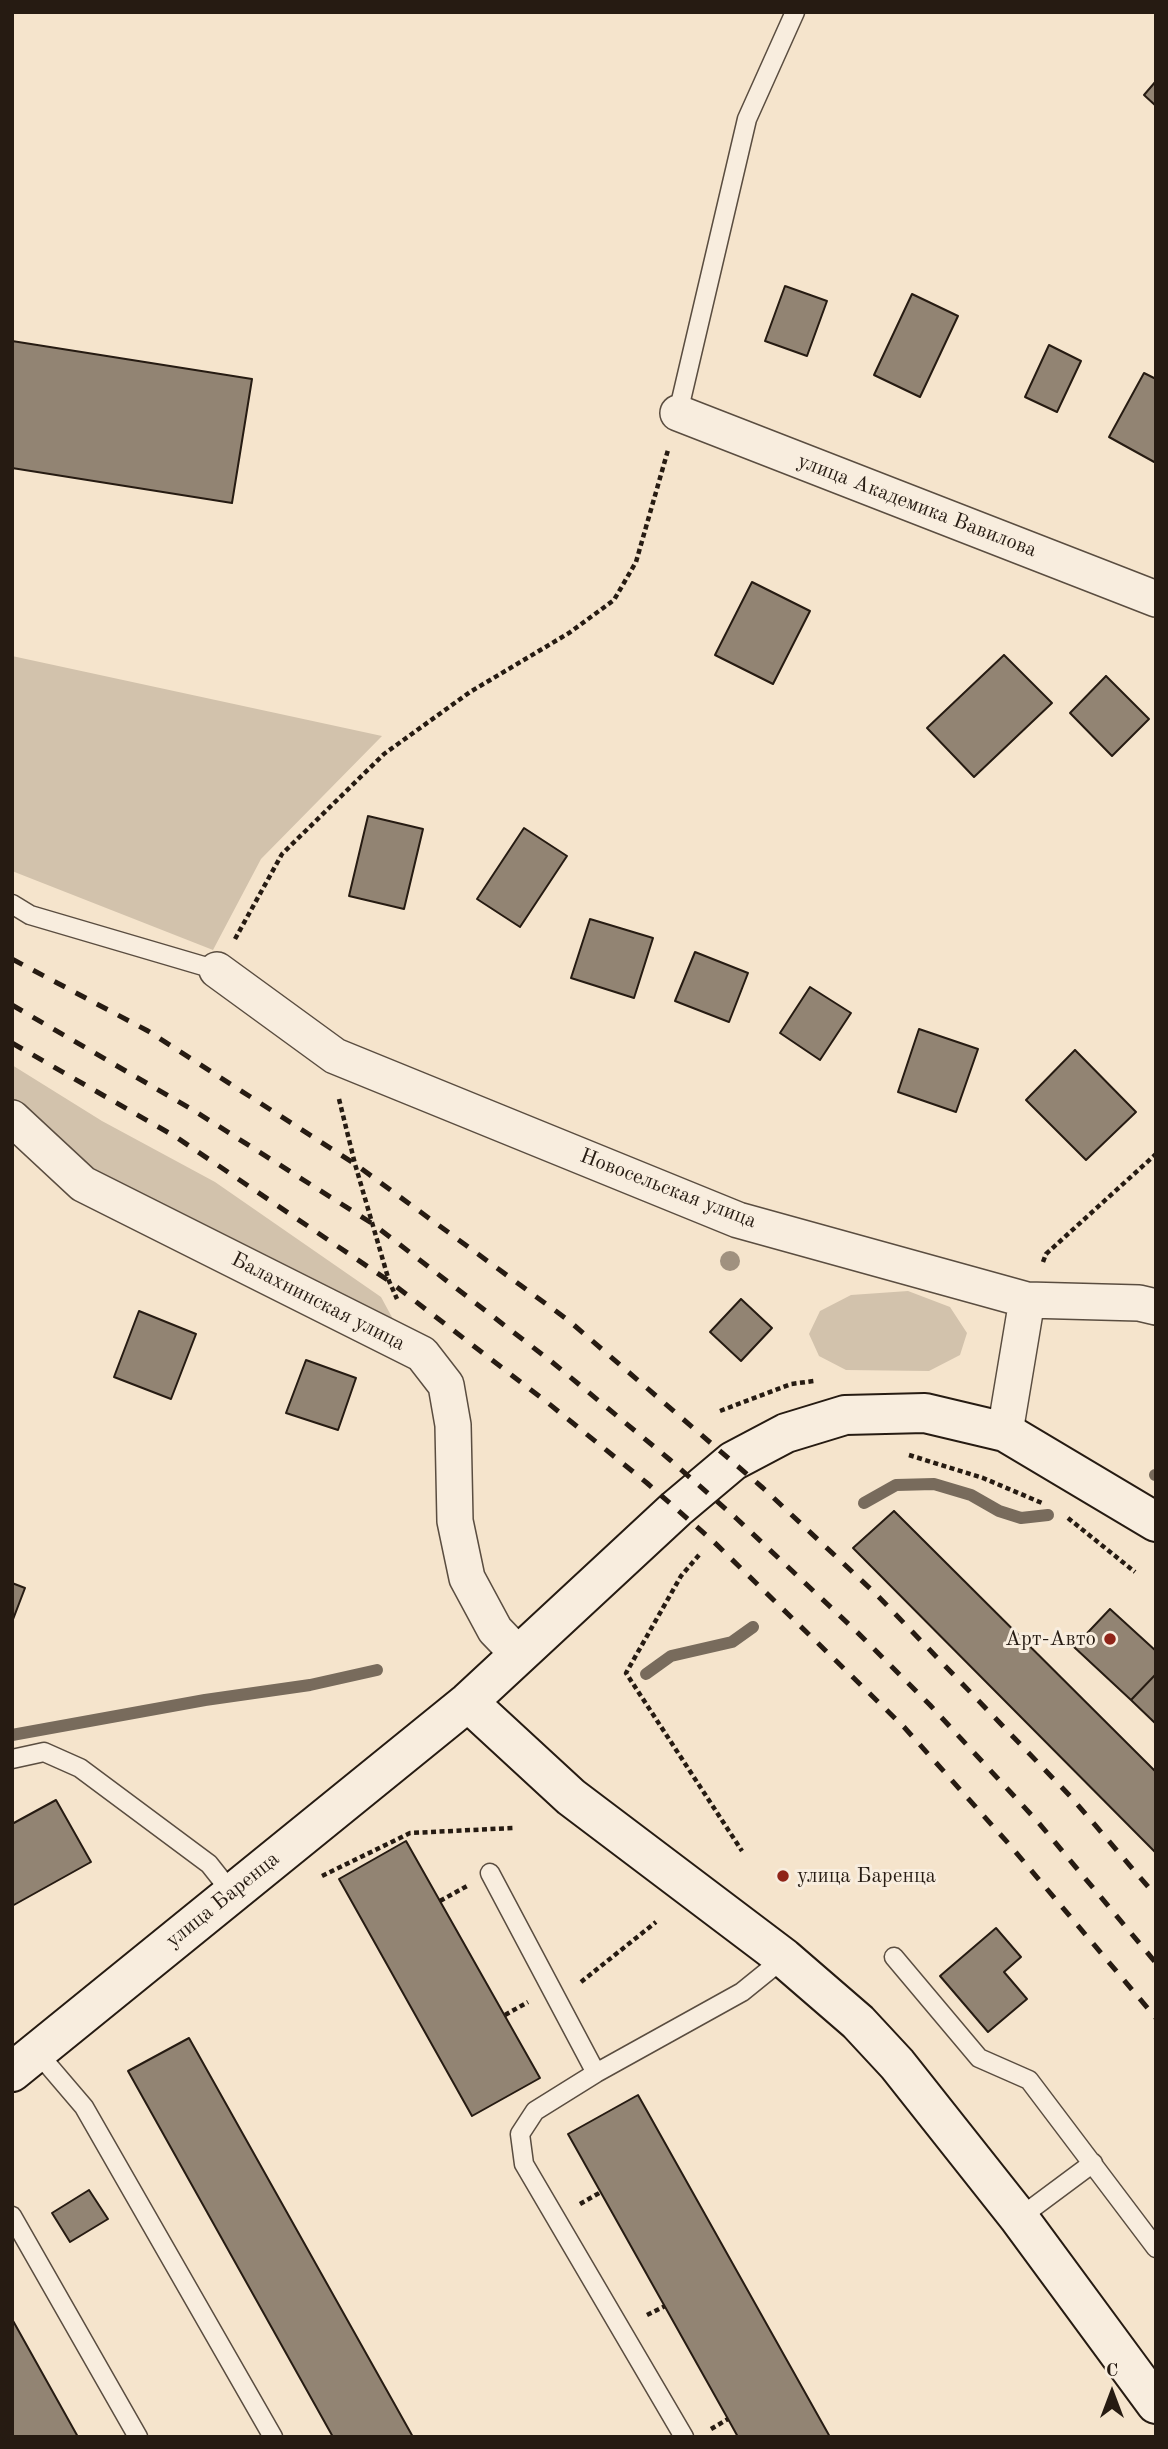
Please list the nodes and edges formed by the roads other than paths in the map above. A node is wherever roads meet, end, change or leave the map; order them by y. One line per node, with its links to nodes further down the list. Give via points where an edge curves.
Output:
1 (795, 12): 2 (lane, via 747,119)
2 (678, 413): 3 (street, улица Академика Вавилова)
3 (1156, 599)
4 (12, 904): 5 (lane, via 30,915)
5 (217, 970): 7 (street, Новосельская улица, via 335,1056 738,1220)
6 (12, 1118): 11 (street, Балахнинская улица, via 83,1184 422,1354 446,1385 453,1425 455,1521 467,1578 495,1630)
7 (1027, 1300): 8 (street, Новосельская улица); 9 (street)
8 (1156, 1307)
9 (1005, 1432): 10 (street, улица Баренца); 11 (street, улица Баренца, via 925,1413 845,1415 786,1433 733,1461)
10 (1156, 1522)
11 (519, 1655): 12 (street, улица Баренца)
12 (468, 1702): 15 (street, улица Баренца); 17 (street, via 571,1797)
13 (12, 1759): 15 (lane, via 44,1752 80,1768 209,1864)
14 (490, 1873): 19 (lane)
15 (232, 1893): 18 (street, улица Баренца)
16 (894, 1956): 20 (lane, via 979,2058 1029,2080)
17 (784, 1958): 19 (lane, via 742,1992); 22 (street, via 858,2022 897,2064)
18 (24, 2062): 26 (lane, via 84,2107)
19 (596, 2073): 27 (lane, via 534,2111 520,2134 524,2164)
20 (1093, 2163): 22 (lane); 23 (lane)
21 (12, 2216): 25 (lane)
22 (1019, 2218): 24 (street)
23 (1156, 2248)
24 (1156, 2404)
25 (138, 2437)
26 (273, 2437)
27 (684, 2437)

